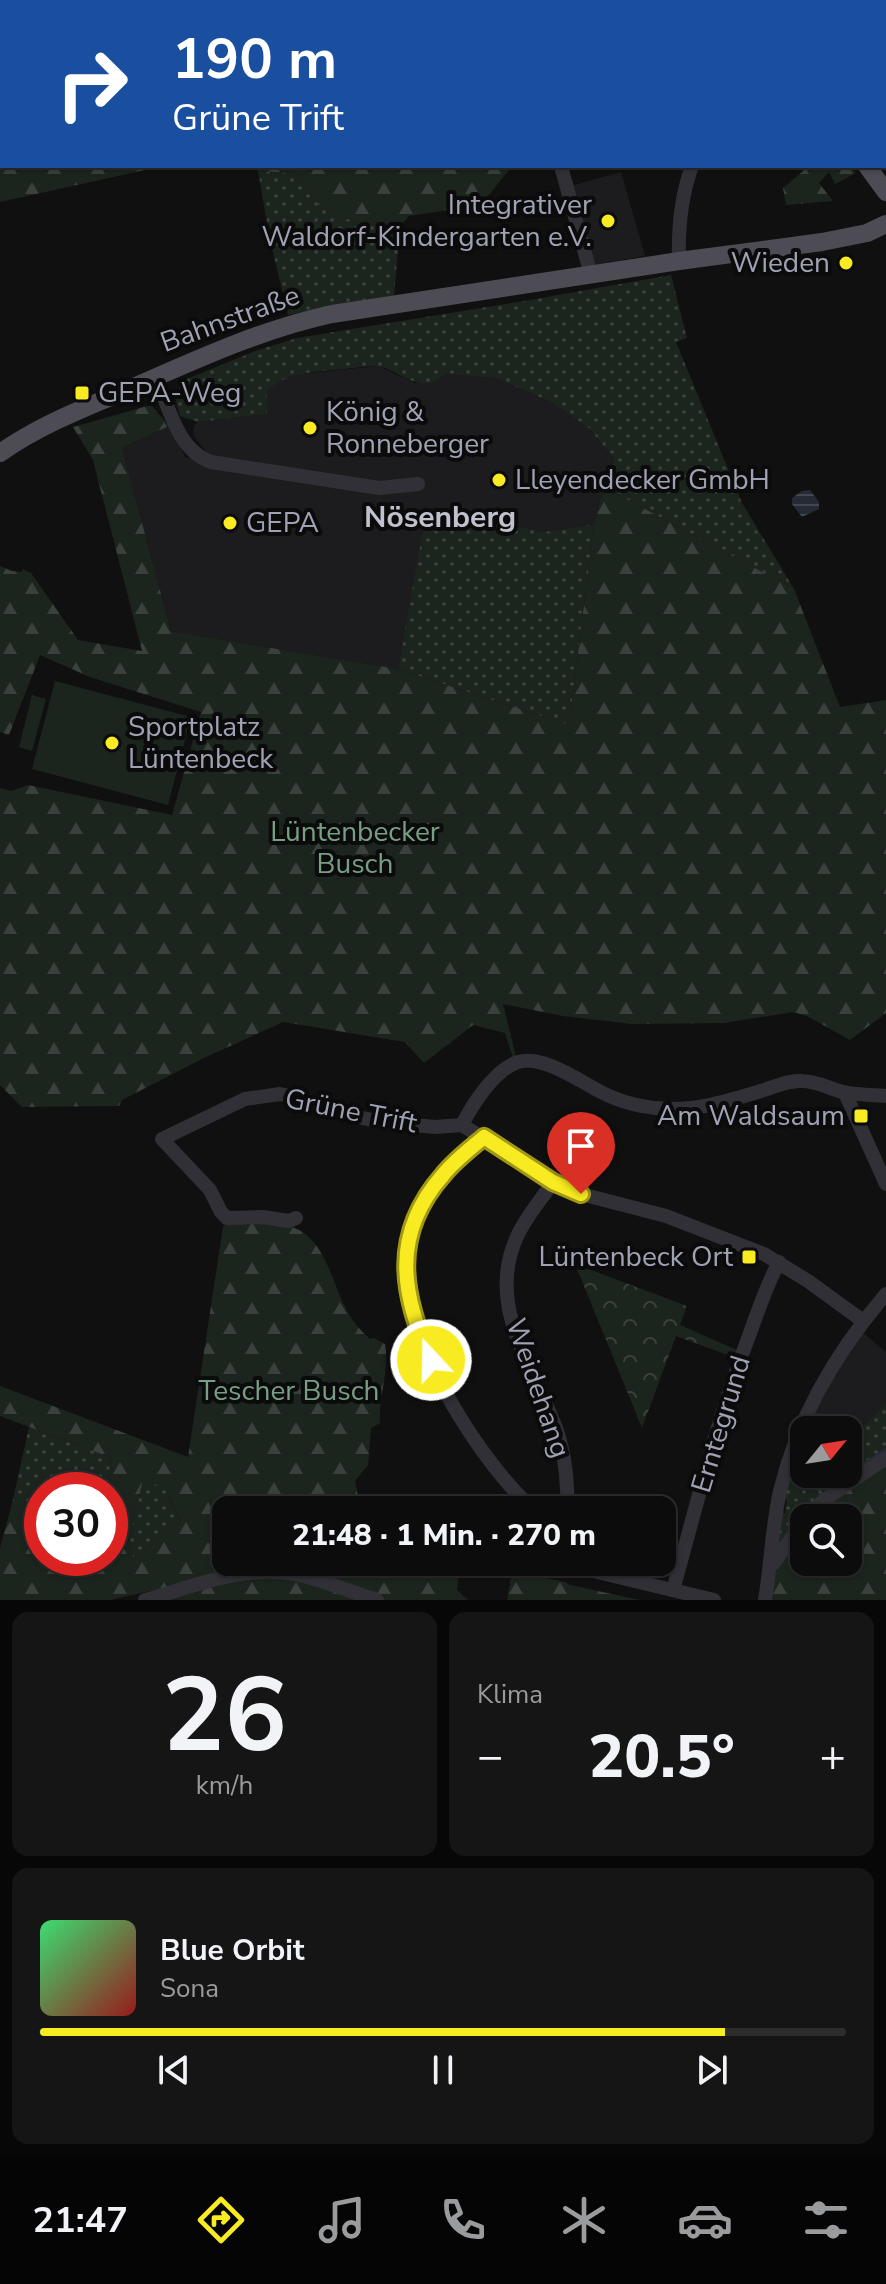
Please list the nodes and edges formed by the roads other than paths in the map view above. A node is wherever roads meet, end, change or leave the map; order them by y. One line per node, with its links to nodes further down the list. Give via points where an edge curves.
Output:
1 (562, 168): 7 (street)
2 (691, 168): 6 (street, via 682,204)
3 (868, 168): 4 (main road)
4 (886, 192)
5 (886, 224): 6 (main road, Bahnstraße, via 822,242)
6 (679, 261): 7 (main road, Bahnstraße)
7 (591, 275): 8 (main road, Bahnstraße, via 292,322)
8 (155, 376): 9 (main road, Bahnstraße, via 58,418); 10 (street, via 184,443 200,458 363,486)
9 (0, 453)
10 (418, 484)
11 (845, 1093): 12 (street); 13 (street, via 803,1080 712,1106 663,1110 626,1103 532,1060 518,1062 498,1076); 16 (street)
12 (886, 1096)
13 (462, 1125): 14 (street, Grüne Trift); 17 (street, Grüne Trift, via 382,1122 280,1094 245,1099 162,1139 210,1190 227,1218)
14 (484, 1137): 15 (street, Grüne Trift); 22 (street, via 443,1174 422,1204 405,1256 406,1286 420,1337 442,1384 475,1440)
15 (553, 1182): 18 (street, Grüne Trift, via 703,1229); 23 (street, Weidehang, via 516,1237 508,1264 508,1301 517,1342 557,1432)
16 (886, 1184)
17 (296, 1218)
18 (779, 1262): 20 (street, Grüne Trift); 28 (street, Erntegrund, via 729,1391)
19 (886, 1294): 20 (street)
20 (863, 1321): 26 (street, via 802,1423 780,1491)
21 (886, 1458): 24 (street)
22 (519, 1496)
23 (568, 1496)
24 (820, 1504)
25 (790, 1540): 26 (street)
26 (770, 1568): 32 (street)
27 (614, 1576): 28 (street)
28 (673, 1590): 31 (street)
29 (145, 1600): 30 (street, via 261,1573 297,1575)
30 (377, 1600)
31 (714, 1600)
32 (765, 1600)

